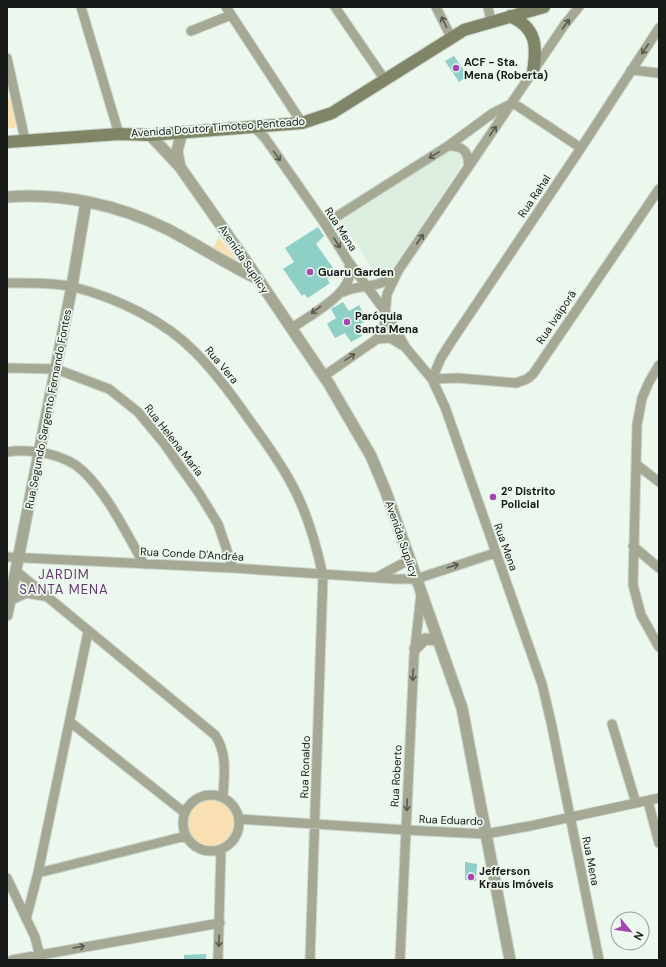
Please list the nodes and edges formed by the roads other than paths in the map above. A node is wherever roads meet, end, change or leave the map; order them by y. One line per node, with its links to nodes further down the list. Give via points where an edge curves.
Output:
1 (81, 7): 23 (street)
2 (226, 7): 8 (street)
3 (335, 7): 18 (street)
4 (436, 7): 13 (street, one-way to 4)
5 (488, 7): 10 (street)
6 (544, 7): 9 (main road, Avenida Doutor Timoteo Penteado)
7 (579, 7): 16 (street, one-way to 7)
8 (231, 15): 12 (street); 20 (street)
9 (510, 16): 10 (main road, Avenida Doutor Timoteo Penteado); 16 (main road, via 527,27 534,40)
10 (491, 21): 13 (main road, Avenida Doutor Timoteo Penteado)
11 (659, 28): 15 (street, Rua Rahal, one-way to 15)
12 (191, 31)
13 (451, 37): 18 (main road, Avenida Doutor Timoteo Penteado)
14 (7, 58): 25 (street)
15 (631, 70): 17 (street); 28 (street, Rua Rahal)
16 (533, 72): 19 (street)
17 (659, 73)
18 (385, 80): 20 (main road, Avenida Doutor Timoteo Penteado, via 332,114)
19 (512, 103): 27 (street); 28 (street); 30 (street, one-way to 19)
20 (302, 123): 21 (main road, Avenida Doutor Timoteo Penteado)
21 (253, 126): 22 (main road, Avenida Doutor Timoteo Penteado); 34 (street, Rua Mena, one-way to 34, via 265,138)
22 (182, 132): 24 (main road, Avenida Doutor Timoteo Penteado); 29 (street, Avenida Suplicy, via 177,151)
23 (119, 134): 24 (main road, Avenida Doutor Timoteo Penteado); 25 (main road, Avenida Doutor Timoteo Penteado)
24 (150, 135): 29 (street, Avenida Suplicy)
25 (25, 140): 26 (main road, Avenida Doutor Timoteo Penteado)
26 (7, 142)
27 (448, 146): 30 (street, via 457,146 466,152 469,161); 34 (street, one-way to 34)
28 (581, 148): 50 (street, Rua Rahal, via 450,342)
29 (180, 167): 37 (street, Avenida Suplicy)
30 (467, 169): 36 (street, one-way to 30)
31 (659, 189): 50 (street, Rua Ivaiporã, via 533,374 516,383 458,378)
32 (7, 197): 33 (street, via 51,197)
33 (86, 202): 37 (street, via 131,214 166,229); 39 (street, Rua Segundo Sargento Fernando Fontes)
34 (325, 224): 35 (street, Rua Mena, one-way to 35)
35 (348, 261): 40 (street, Rua Mena); 41 (street, via 351,275)
36 (398, 271): 40 (street, via 384,282); 42 (street, via 387,294)
37 (258, 279): 43 (street, Avenida Suplicy)
38 (7, 283): 39 (street, Rua Vera)
39 (72, 286): 48 (street, Rua Segundo Sargento Fernando Fontes); 63 (street, Rua Vera, via 113,300 171,331 213,371 256,428 291,483 308,521)
40 (366, 286): 41 (street, via 352,287); 42 (street, Rua Mena)
41 (341, 293): 43 (street, one-way to 43)
42 (385, 311): 44 (street, via 384,326); 45 (street, Rua Mena)
43 (292, 328): 49 (street, Avenida Suplicy)
44 (377, 339): 45 (street, via 390,338); 49 (street, one-way to 44)
45 (406, 348): 50 (street, Rua Mena)
46 (659, 365): 53 (street, via 648,382 638,409)
47 (7, 368): 48 (street, Rua Helena Maria)
48 (56, 369): 52 (street, Rua Segundo Sargento Fernando Fontes); 60 (street, Rua Helena Maria, via 109,390 138,412 163,442 218,524)
49 (324, 376): 58 (street, Avenida Suplicy, via 371,456)
50 (432, 379): 56 (street, Rua Mena, via 445,407)
51 (7, 452): 52 (street)
52 (40, 452): 57 (street, Rua Segundo Sargento Fernando Fontes); 59 (street, via 67,461 83,471 116,515)
53 (636, 464): 54 (street); 55 (street)
54 (659, 482)
55 (634, 546): 61 (street); 72 (street, via 635,600)
56 (495, 552): 65 (street, one-way to 56); 82 (street, Rua Mena, via 542,684)
57 (13, 557): 59 (street, Rua Conde D'Andréa); 62 (street, Rua Segundo Sargento Fernando Fontes)
58 (409, 560): 64 (street); 65 (street, Avenida Suplicy)
59 (144, 564): 60 (street, Rua Conde D'Andréa)
60 (233, 568): 63 (street, Rua Conde D'Andréa)
61 (659, 568)
62 (16, 571): 67 (street); 68 (street, Rua Segundo Sargento Fernando Fontes)
63 (324, 576): 64 (street, Rua Conde D'Andréa); 85 (street, Rua Ronaldo)
64 (375, 578): 65 (street, Rua Conde D'Andréa)
65 (416, 579): 66 (street, Avenida Suplicy)
66 (421, 594): 71 (street, Avenida Suplicy); 73 (street, Rua Roberto)
67 (44, 595): 68 (street, via 26,592); 70 (street)
68 (11, 600): 69 (street, Rua Segundo Sargento Fernando Fontes)
69 (7, 615)
70 (88, 632): 74 (street); 76 (street, via 215,735 224,755)
71 (437, 640): 73 (street, via 425,640); 87 (street, Avenida Suplicy, via 462,708)
72 (659, 646)
73 (415, 648): 86 (street, Rua Roberto, one-way to 86)
74 (70, 722): 80 (street); 91 (street)
75 (612, 724): 79 (street)
76 (223, 798): 80 (street, via 212,795 201,797 191,803); 83 (street, via 234,806)
77 (659, 798): 78 (street, Rua Eduardo)
78 (648, 801): 79 (street, Rua Eduardo); 81 (street)
79 (636, 803): 82 (street, Rua Eduardo)
80 (185, 813): 88 (street, via 183,825)
81 (651, 813): 84 (street); 89 (street)
82 (571, 818): 87 (street, Rua Eduardo); 101 (street, Rua Mena)
83 (239, 819): 85 (street, Rua Eduardo); 90 (street, via 235,837)
84 (659, 821)
85 (314, 825): 86 (street, Rua Eduardo); 98 (street, Rua Ronaldo)
86 (406, 830): 87 (street, Rua Eduardo); 99 (street, Rua Roberto)
87 (485, 834): 100 (street, Avenida Suplicy)
88 (186, 836): 90 (street, via 192,844 201,849); 91 (street)
89 (659, 843)
90 (221, 849): 94 (street)
91 (38, 873): 93 (street)
92 (7, 878): 93 (street)
93 (26, 919): 95 (street)
94 (220, 923): 95 (street, one-way to 94); 97 (street, one-way to 97)
95 (41, 957): 96 (street)
96 (12, 960)
97 (218, 960)
98 (310, 960)
99 (400, 960)
100 (510, 960)
101 (599, 960)

